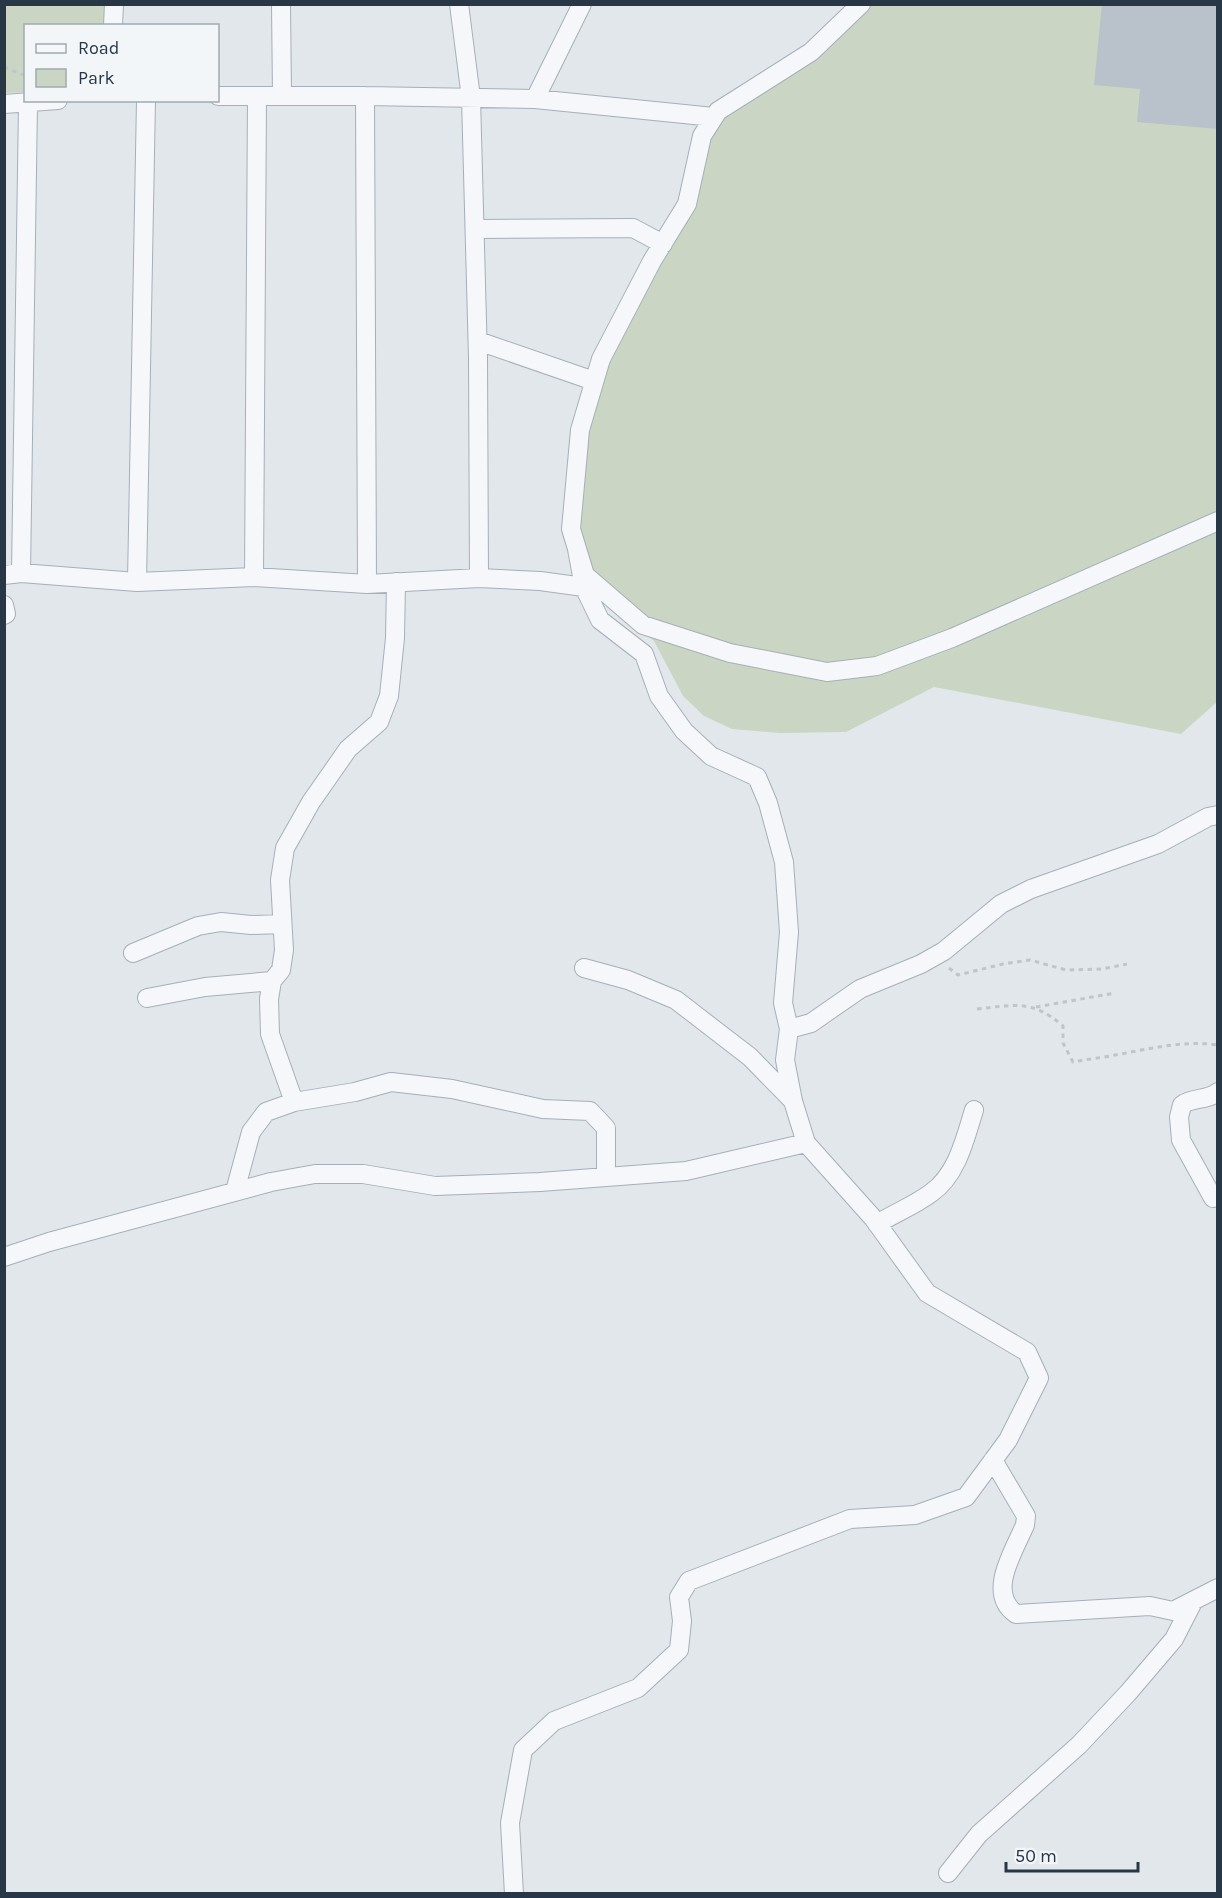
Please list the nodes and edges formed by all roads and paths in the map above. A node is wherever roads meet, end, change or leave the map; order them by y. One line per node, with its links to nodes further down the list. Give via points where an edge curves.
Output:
1 (114, 4): 6 (street)
2 (281, 4): 11 (street)
3 (459, 4): 13 (street)
4 (582, 4): 14 (street)
5 (861, 4): 19 (street, via 811,52)
6 (113, 24)
7 (4, 67): 8 (path)
8 (24, 75)
9 (219, 96): 10 (street)
10 (257, 96): 11 (street); 27 (street)
11 (282, 96): 12 (street)
12 (365, 96): 13 (street); 31 (street)
13 (471, 98): 14 (street); 20 (street)
14 (535, 99): 19 (street)
15 (38, 102): 17 (street)
16 (146, 102): 29 (street)
17 (28, 103): 18 (street); 26 (street)
18 (4, 104)
19 (714, 117): 21 (street, via 702,136 687,204)
20 (475, 229): 21 (street, via 633,228); 22 (street)
21 (663, 244): 23 (street, via 601,359)
22 (478, 341): 23 (street); 28 (street)
23 (594, 381): 25 (street, via 580,430 571,529)
24 (1218, 520): 25 (street, via 952,638 877,666 827,672 730,653 643,625 585,575)
25 (577, 549): 32 (street)
26 (13, 574): 29 (street)
27 (254, 577): 29 (street); 31 (street)
28 (479, 578): 30 (street); 32 (street)
29 (137, 582)
30 (396, 582): 31 (street); 36 (street, via 389,696 379,722 348,749 285,848 280,880)
31 (367, 584)
32 (584, 587): 46 (street, via 600,620 644,654 659,696 684,731 711,756 757,777 784,862 789,932 783,1003)
33 (4, 605): 34 (street)
34 (4, 615)
35 (1218, 815): 38 (street, via 1208,816 1158,844 1031,889 1001,904)
36 (282, 924): 37 (street, via 221,922 198,926); 41 (street, via 281,970)
37 (133, 953)
38 (934, 957): 39 (path, via 958,975 1030,960 1066,970); 46 (street, via 860,989 811,1023)
39 (1127, 964)
40 (584, 968): 49 (street, via 628,980 676,1000 750,1058)
41 (272, 981): 43 (street, via 205,987); 50 (street, via 270,1034)
42 (1115, 993): 44 (path)
43 (147, 998)
44 (1034, 1007): 45 (path); 47 (path, via 1063,1026 1063,1043 1073,1062 1153,1047)
45 (977, 1009)
46 (789, 1029): 49 (street, via 785,1059)
47 (1218, 1045)
48 (1218, 1092): 55 (street, via 1182,1104 1179,1117 1181,1140)
49 (793, 1101): 52 (street)
50 (294, 1102): 53 (street, via 391,1082 452,1089 543,1109 590,1111 606,1128); 54 (street, via 266,1112 251,1132)
51 (974, 1110): 56 (street, via 962,1149 947,1178 932,1193)
52 (806, 1143): 53 (street, via 686,1170); 56 (street)
53 (606, 1177): 54 (street, via 435,1186 363,1174 315,1174)
54 (235, 1191): 57 (street)
55 (1214, 1198)
56 (877, 1224): 58 (street, via 927,1293 1027,1352 1040,1378 1008,1440)
57 (4, 1257)
58 (993, 1460): 60 (street, via 1026,1516 1003,1578 1002,1595 1007,1608 1016,1614 1150,1606 1173,1611); 62 (street, via 966,1497 915,1515 850,1519 689,1581 679,1597 679,1650 638,1688 554,1721 523,1750 510,1823)
59 (1218, 1588): 60 (street)
60 (1193, 1602): 61 (street, via 1174,1639 1128,1693 1079,1746 979,1834)
61 (948, 1873)
62 (514, 1893)

